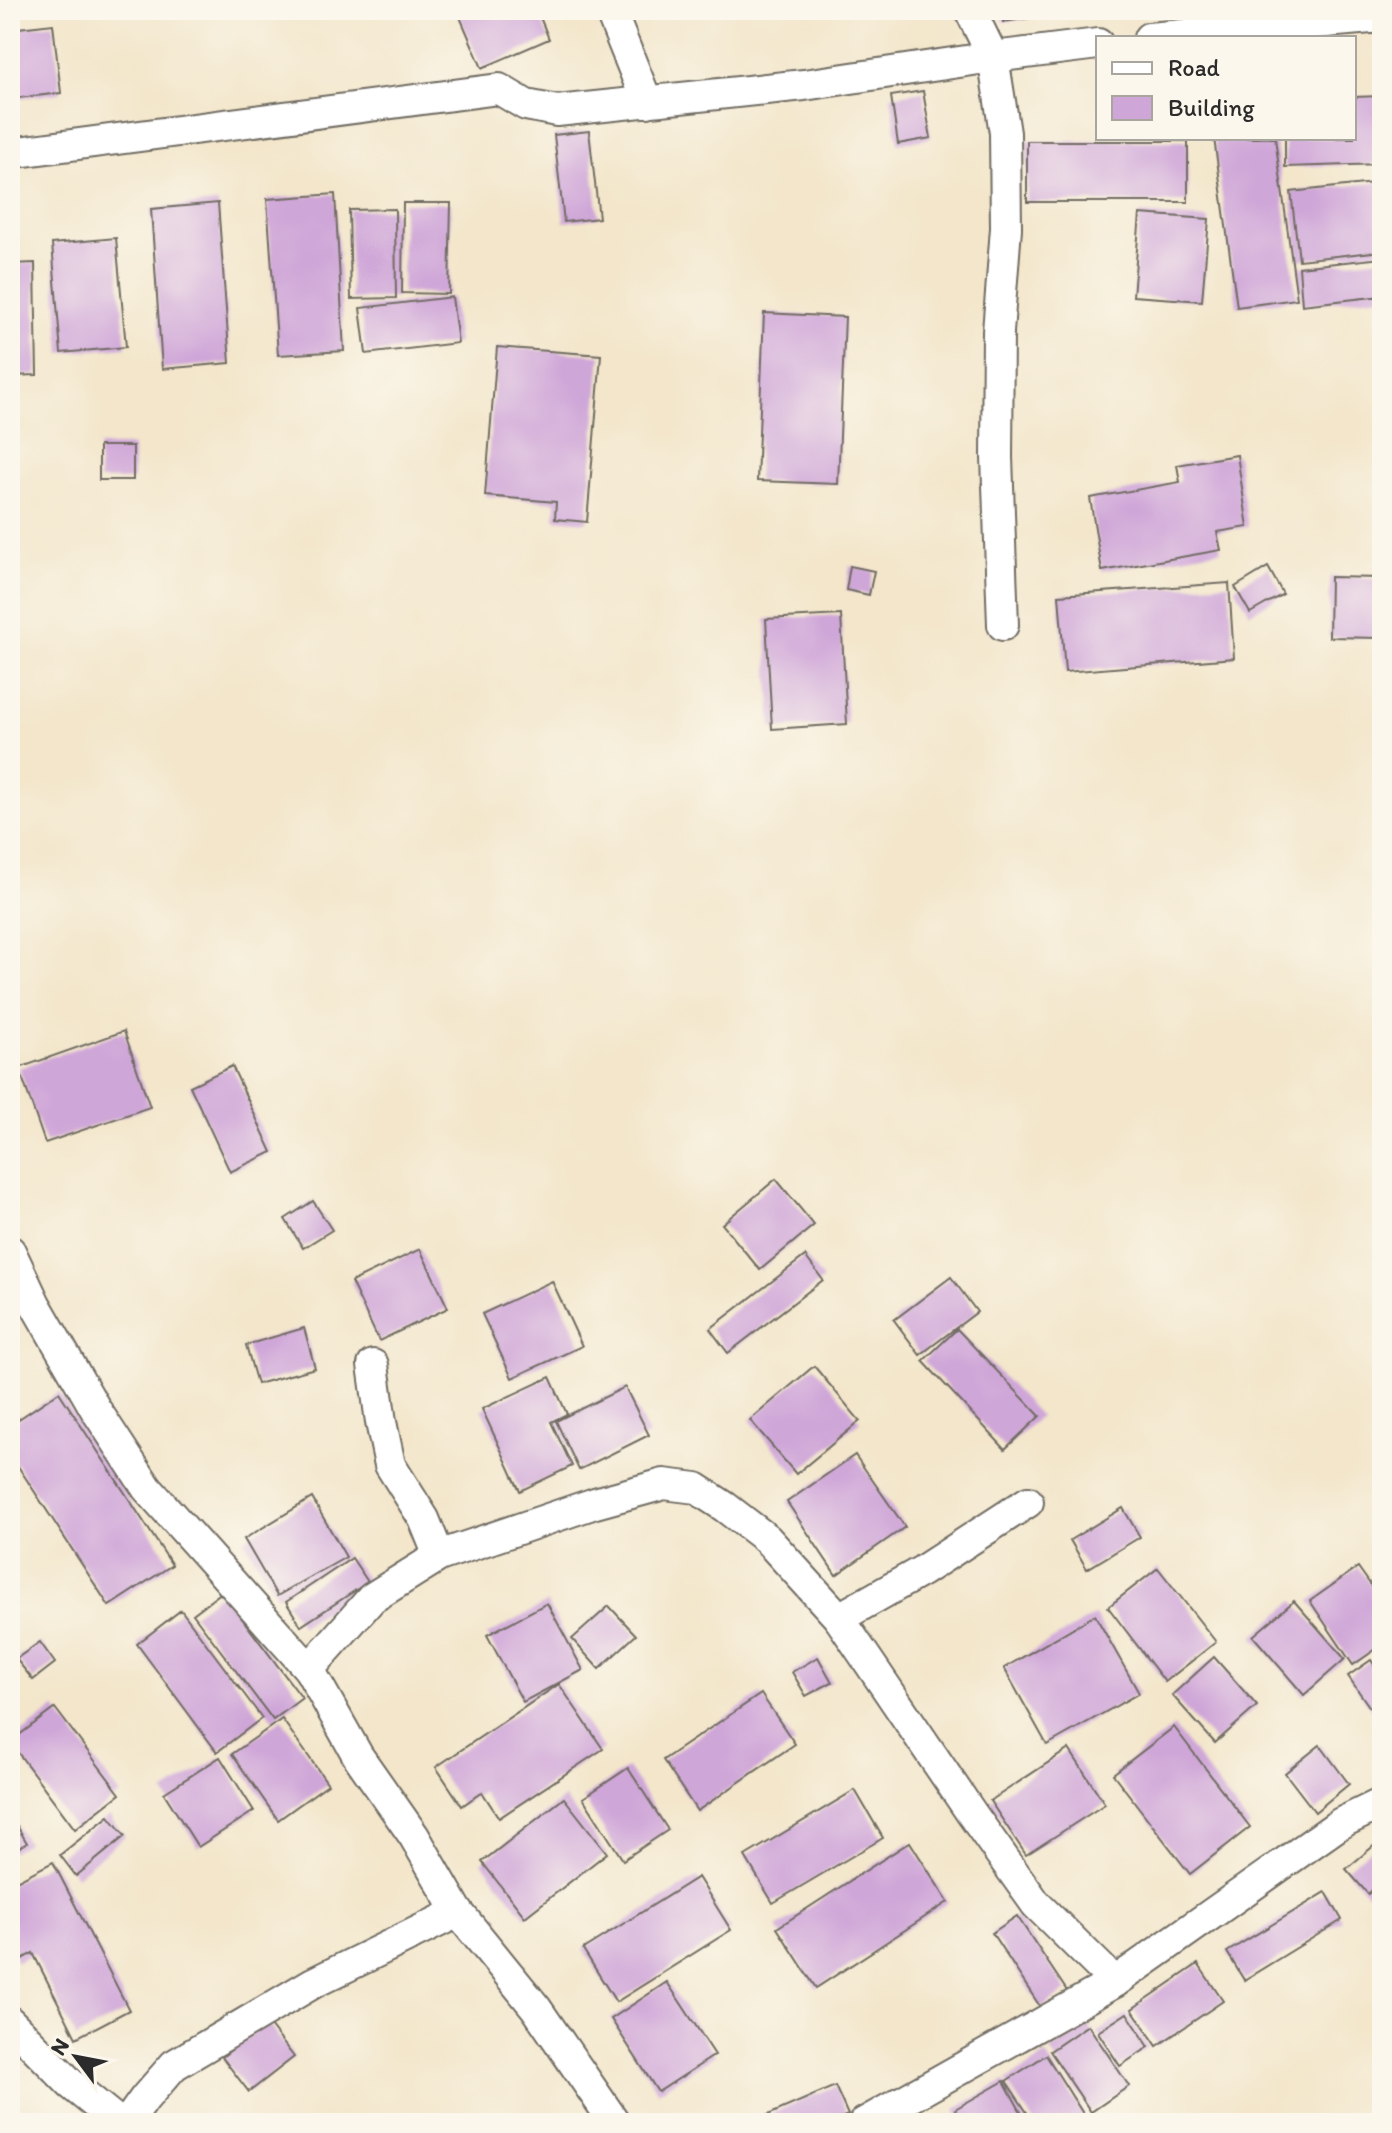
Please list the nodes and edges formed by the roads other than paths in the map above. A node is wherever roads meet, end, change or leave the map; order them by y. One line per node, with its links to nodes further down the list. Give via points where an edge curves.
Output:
1 (610, 10): 7 (street)
2 (970, 10): 6 (street)
3 (1382, 17): 4 (street)
4 (1171, 36)
5 (1096, 44): 6 (street)
6 (993, 57): 7 (street); 9 (street, via 1005,133 997,457)
7 (647, 102): 8 (street, via 557,111 526,105 499,89)
8 (10, 153)
9 (1003, 625)
10 (10, 1251): 15 (street, via 96,1410 147,1488)
11 (373, 1365): 13 (street, via 390,1465 424,1519)
12 (1028, 1502): 14 (street)
13 (439, 1556): 14 (street, via 664,1484 696,1488 767,1539); 15 (street, via 372,1598)
14 (839, 1618): 18 (street, via 1036,1904)
15 (309, 1669): 17 (street)
16 (1382, 1803): 18 (street, via 1341,1823)
17 (458, 1912): 21 (street, via 313,1983 174,2065); 24 (street, via 536,2008)
18 (1115, 1982): 25 (street)
19 (10, 2022): 20 (street)
20 (71, 2084): 21 (street); 22 (street)
21 (145, 2098): 23 (street)
22 (119, 2123)
23 (127, 2123)
24 (615, 2123)
25 (864, 2123)

